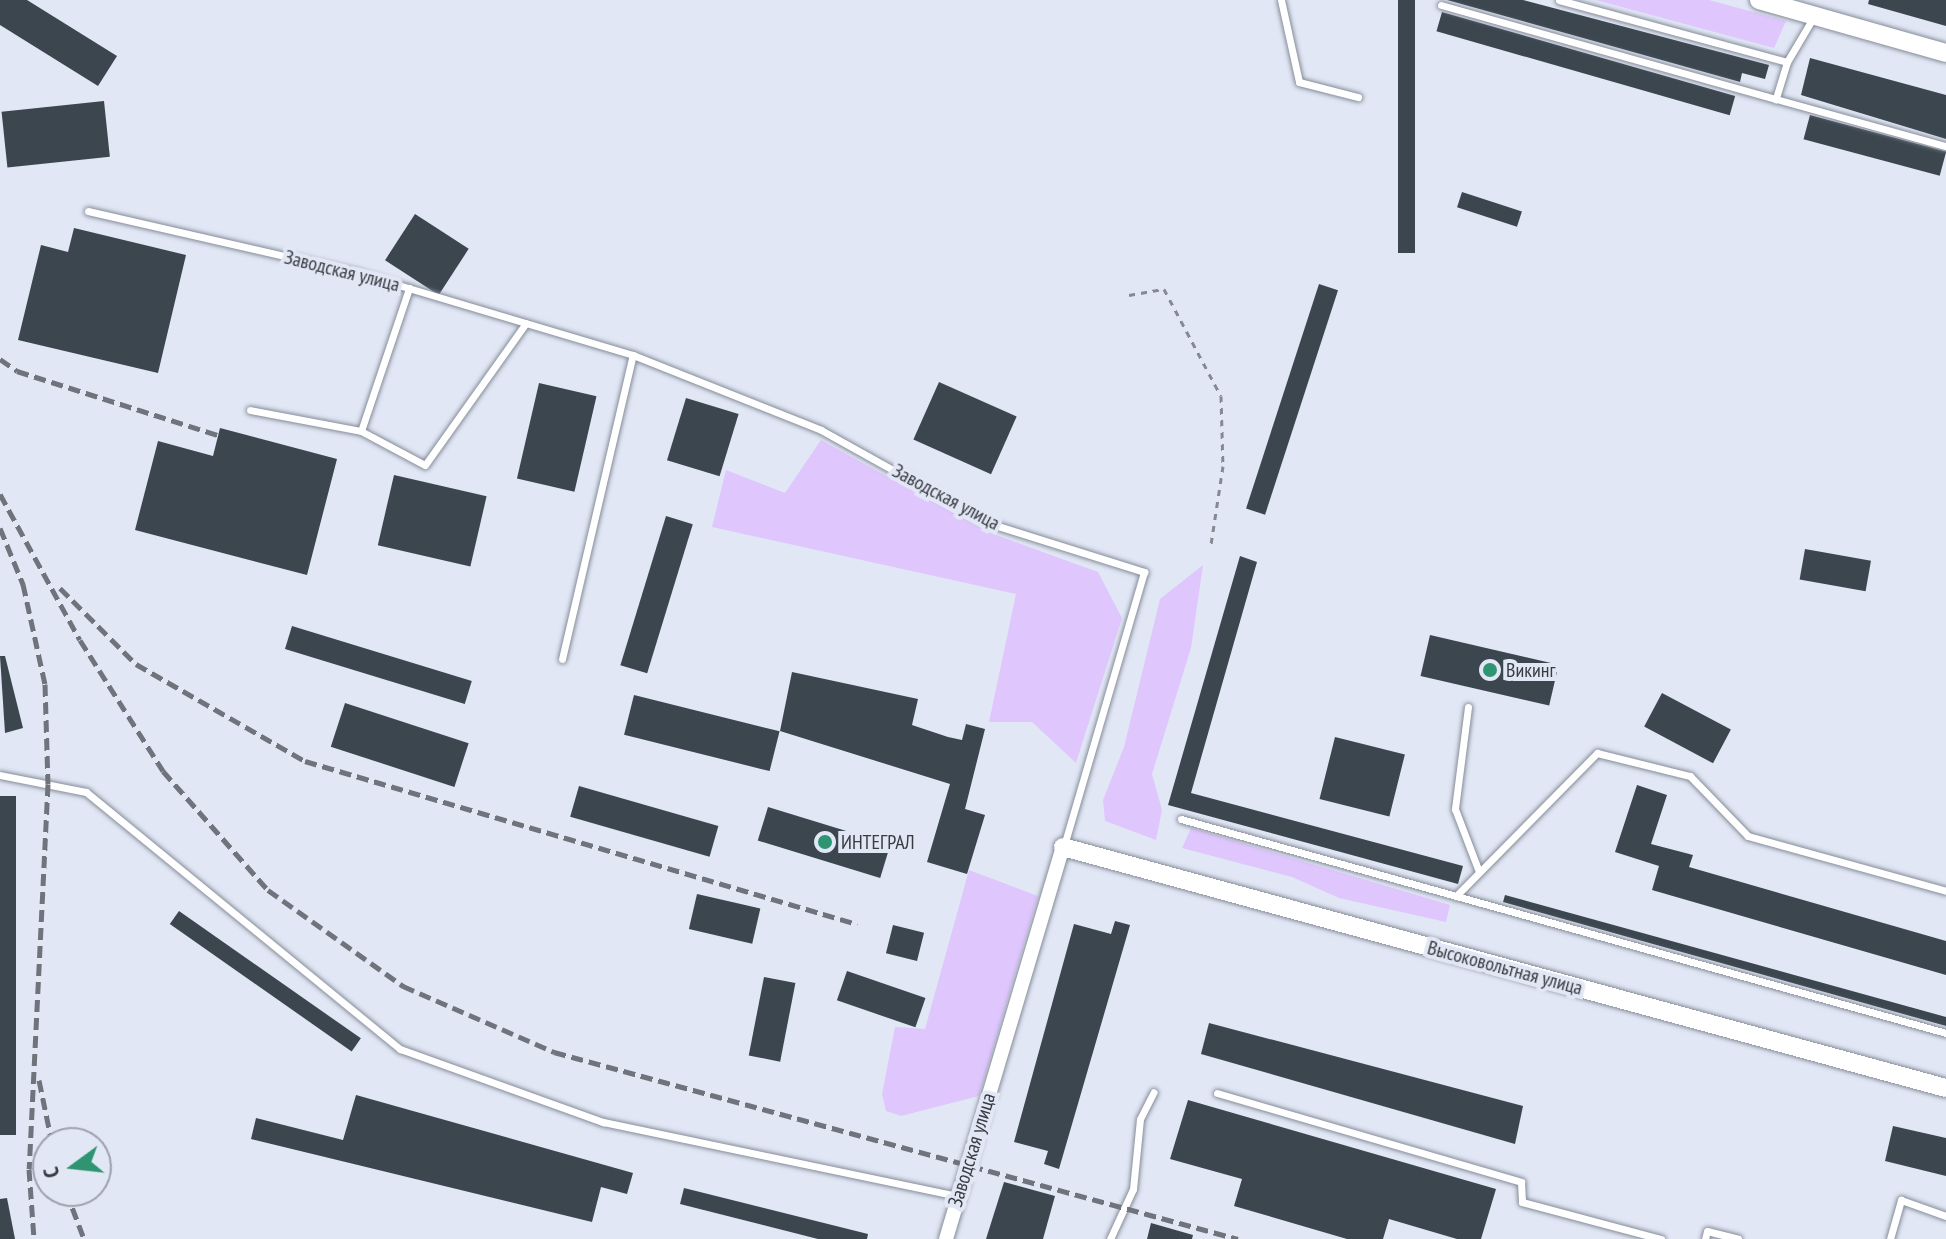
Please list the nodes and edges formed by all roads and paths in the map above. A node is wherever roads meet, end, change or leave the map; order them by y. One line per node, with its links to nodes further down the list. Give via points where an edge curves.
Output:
1 (1281, 0): 8 (lane, via 1299,82)
2 (1559, 0): 7 (lane)
3 (1759, 0): 5 (street)
4 (1441, 5): 9 (lane)
5 (1815, 16): 6 (street); 7 (lane)
6 (1946, 53)
7 (1787, 62): 9 (lane)
8 (1358, 97)
9 (1776, 99): 10 (lane)
10 (1946, 146)
11 (88, 211): 12 (lane, Заводская улица)
12 (409, 288): 14 (lane, Заводская улица); 17 (lane)
13 (1129, 295): 18 (path, via 1164,289 1221,396 1223,466)
14 (526, 323): 15 (lane, Заводская улица); 17 (lane, via 425,465)
15 (633, 355): 19 (lane); 23 (lane, Заводская улица, via 821,430 988,523 1144,572)
16 (250, 410): 17 (lane)
17 (361, 431)
18 (1211, 544)
19 (562, 659)
20 (1468, 707): 24 (lane, via 1455,809)
21 (0, 775): 31 (lane, via 86,792 400,1049 603,1122)
22 (1181, 819): 26 (lane)
23 (1063, 847): 28 (street, Высоковольтная улица); 31 (street, Заводская улица)
24 (1479, 872): 25 (lane, via 1597,753 1690,776 1748,836); 26 (lane)
25 (1946, 891)
26 (1456, 896): 27 (lane)
27 (1946, 1033)
28 (1946, 1088)
29 (1154, 1092): 34 (lane, via 1140,1119 1133,1189)
30 (1217, 1093): 35 (lane, via 1521,1182 1522,1202)
31 (958, 1196): 33 (street, Заводская улица)
32 (1946, 1216): 38 (lane, via 1901,1200)
33 (946, 1239)
34 (1110, 1239)
35 (1661, 1239)
36 (1705, 1239): 37 (lane, via 1707,1231)
37 (1738, 1239)
38 (1890, 1239)

